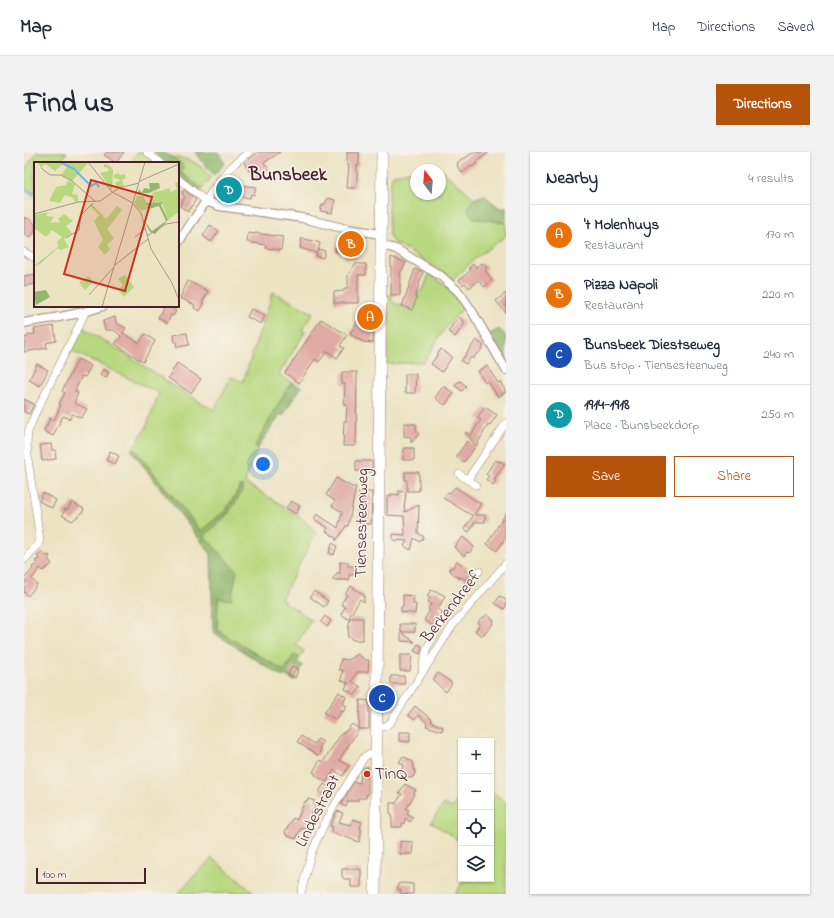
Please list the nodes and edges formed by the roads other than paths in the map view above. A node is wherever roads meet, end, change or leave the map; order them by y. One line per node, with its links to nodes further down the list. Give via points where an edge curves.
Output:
1 (147, 152): 4 (street)
2 (249, 152): 6 (street, via 219,181)
3 (382, 152): 7 (main road, Tiensesteenweg)
4 (159, 162)
5 (179, 180): 6 (street)
6 (206, 201): 7 (street, via 219,206 302,218); 8 (street)
7 (381, 240): 14 (street, via 441,276 458,292); 23 (main road, Tiensesteenweg)
8 (179, 242)
9 (24, 252): 10 (street)
10 (34, 257)
11 (100, 307): 12 (street)
12 (85, 313): 13 (street); 19 (street, via 28,432 29,466 40,540)
13 (24, 323)
14 (506, 370)
15 (506, 423): 17 (street)
16 (459, 474): 17 (street)
17 (468, 480): 18 (street)
18 (476, 485)
19 (24, 560)
20 (506, 563): 22 (street, Berkendreef, via 452,625)
21 (479, 571): 22 (street, Berkendreef, via 450,609 429,644)
22 (422, 672): 23 (street, Berkendreef, via 390,723 384,727)
23 (376, 727): 24 (main road, Tiensesteenweg)
24 (376, 752): 25 (street, Lindestraat, via 365,756 330,814 312,854); 26 (main road, Tiensesteenweg)
25 (301, 894)
26 (375, 894)

